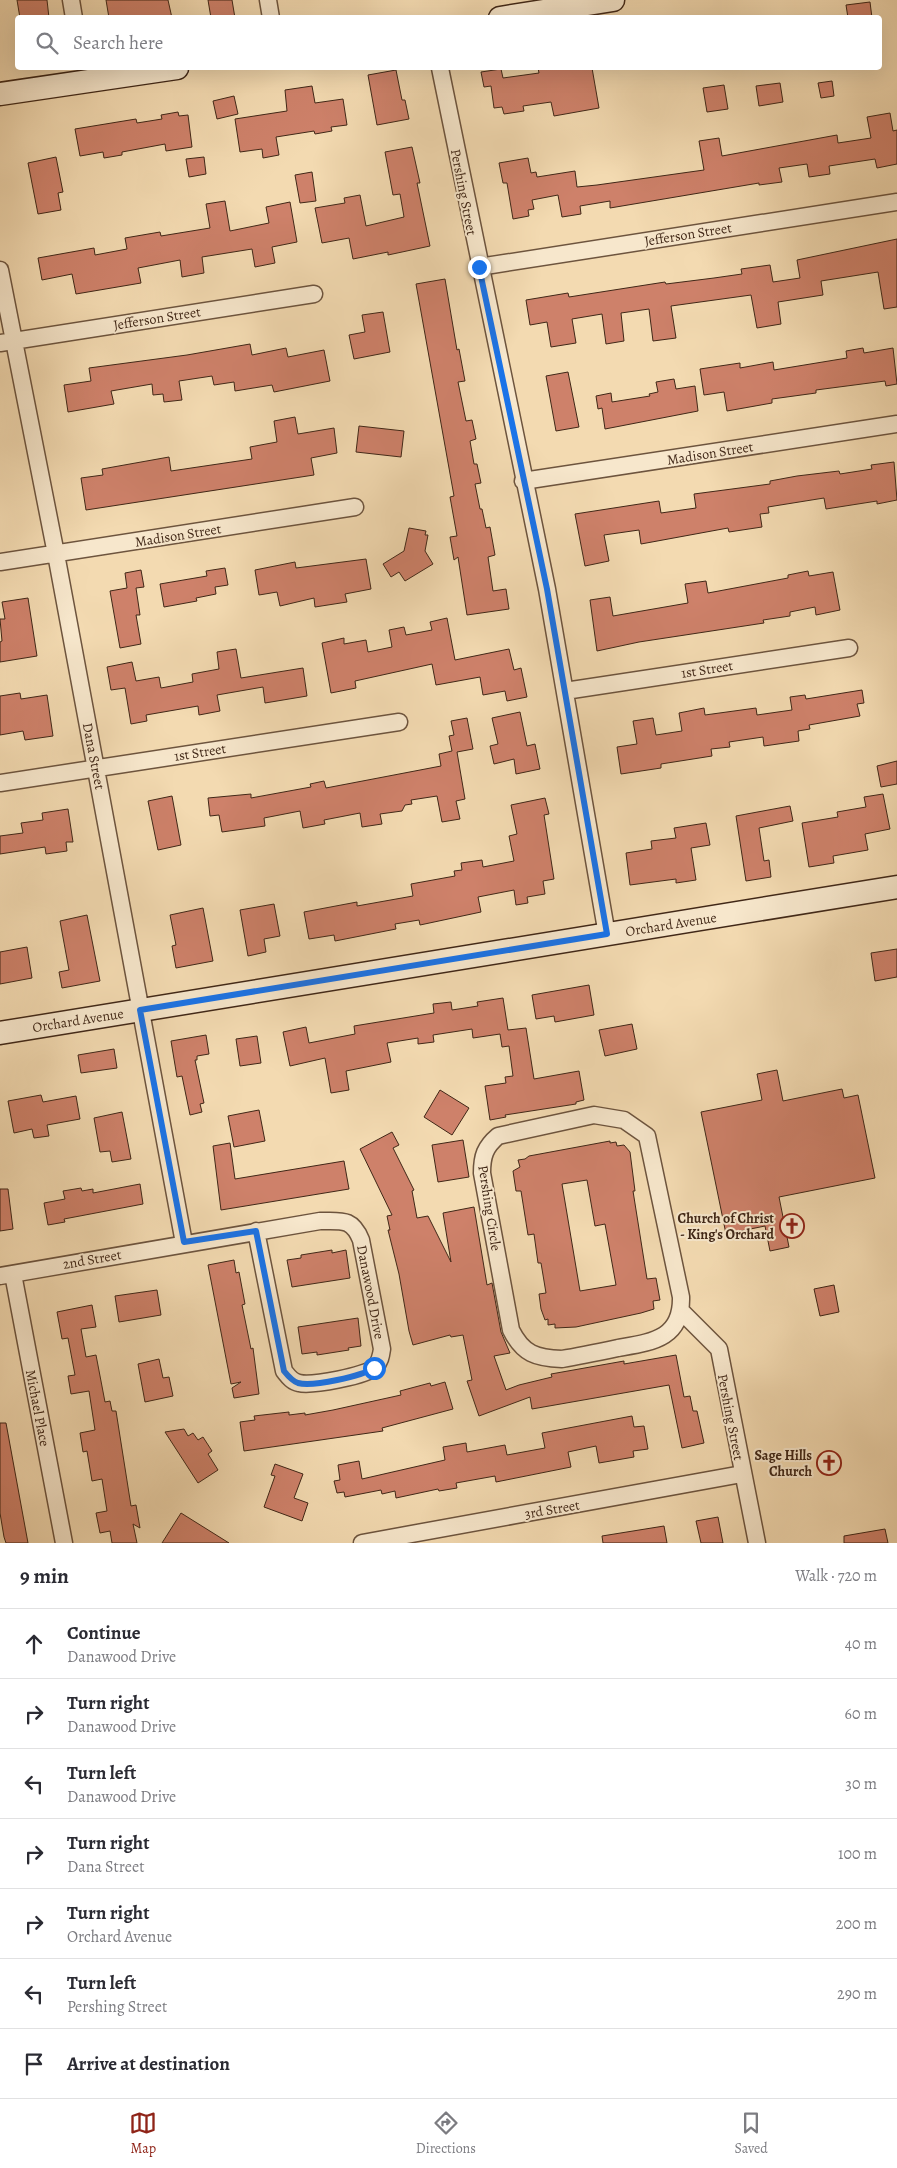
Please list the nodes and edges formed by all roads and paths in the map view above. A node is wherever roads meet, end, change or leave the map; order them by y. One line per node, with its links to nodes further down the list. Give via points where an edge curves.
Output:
1 (71, 0): 5 (street)
2 (268, 0): 6 (street)
3 (612, 0): 4 (street)
4 (545, 5): 7 (street)
5 (74, 15)
6 (270, 15)
7 (510, 15)
8 (147, 70): 10 (street)
9 (440, 70): 13 (street, Pershing Street)
10 (86, 74): 11 (street)
11 (0, 94)
12 (897, 202): 13 (street, Jefferson Street)
13 (479, 267): 18 (street, Pershing Street)
14 (0, 270): 16 (street, Dana Street)
15 (314, 294): 16 (street, Jefferson Street)
16 (7, 342): 20 (street, Dana Street)
17 (897, 424): 18 (street, Madison Street)
18 (523, 481): 23 (street, Pershing Street)
19 (355, 507): 20 (street, Madison Street)
20 (56, 554): 21 (street, Madison Street); 25 (street, Dana Street)
21 (0, 562)
22 (849, 648): 23 (street, 1st Street)
23 (565, 691): 28 (street, Pershing Street)
24 (400, 722): 25 (street, 1st Street)
25 (96, 768): 26 (street, 1st Street); 29 (street, Dana Street)
26 (0, 783)
27 (897, 888): 28 (street, Orchard Avenue)
28 (607, 934): 29 (street, Orchard Avenue)
29 (140, 1010): 30 (street, Orchard Avenue); 32 (street, Dana Street)
30 (0, 1033)
31 (256, 1231): 31 (street, Danawood Drive, via 341,1220 356,1229 362,1240 382,1349 374,1368 366,1373 310,1384 290,1379 284,1371); 32 (street, Danawood Drive)
32 (184, 1242): 33 (street, 2nd Street)
33 (6, 1274): 36 (street, Michael Place)
34 (681, 1311): 34 (street, Pershing Circle, via 681,1297 651,1146 641,1130 624,1120 594,1115 514,1131 498,1136 488,1144 482,1157 482,1172 511,1330 518,1345 536,1355 562,1359 652,1342 672,1329); 35 (street, Pershing Street, via 719,1349)
35 (742, 1474): 37 (street, 3rd Street); 38 (street, Pershing Street)
36 (64, 1543)
37 (362, 1543)
38 (757, 1543)

